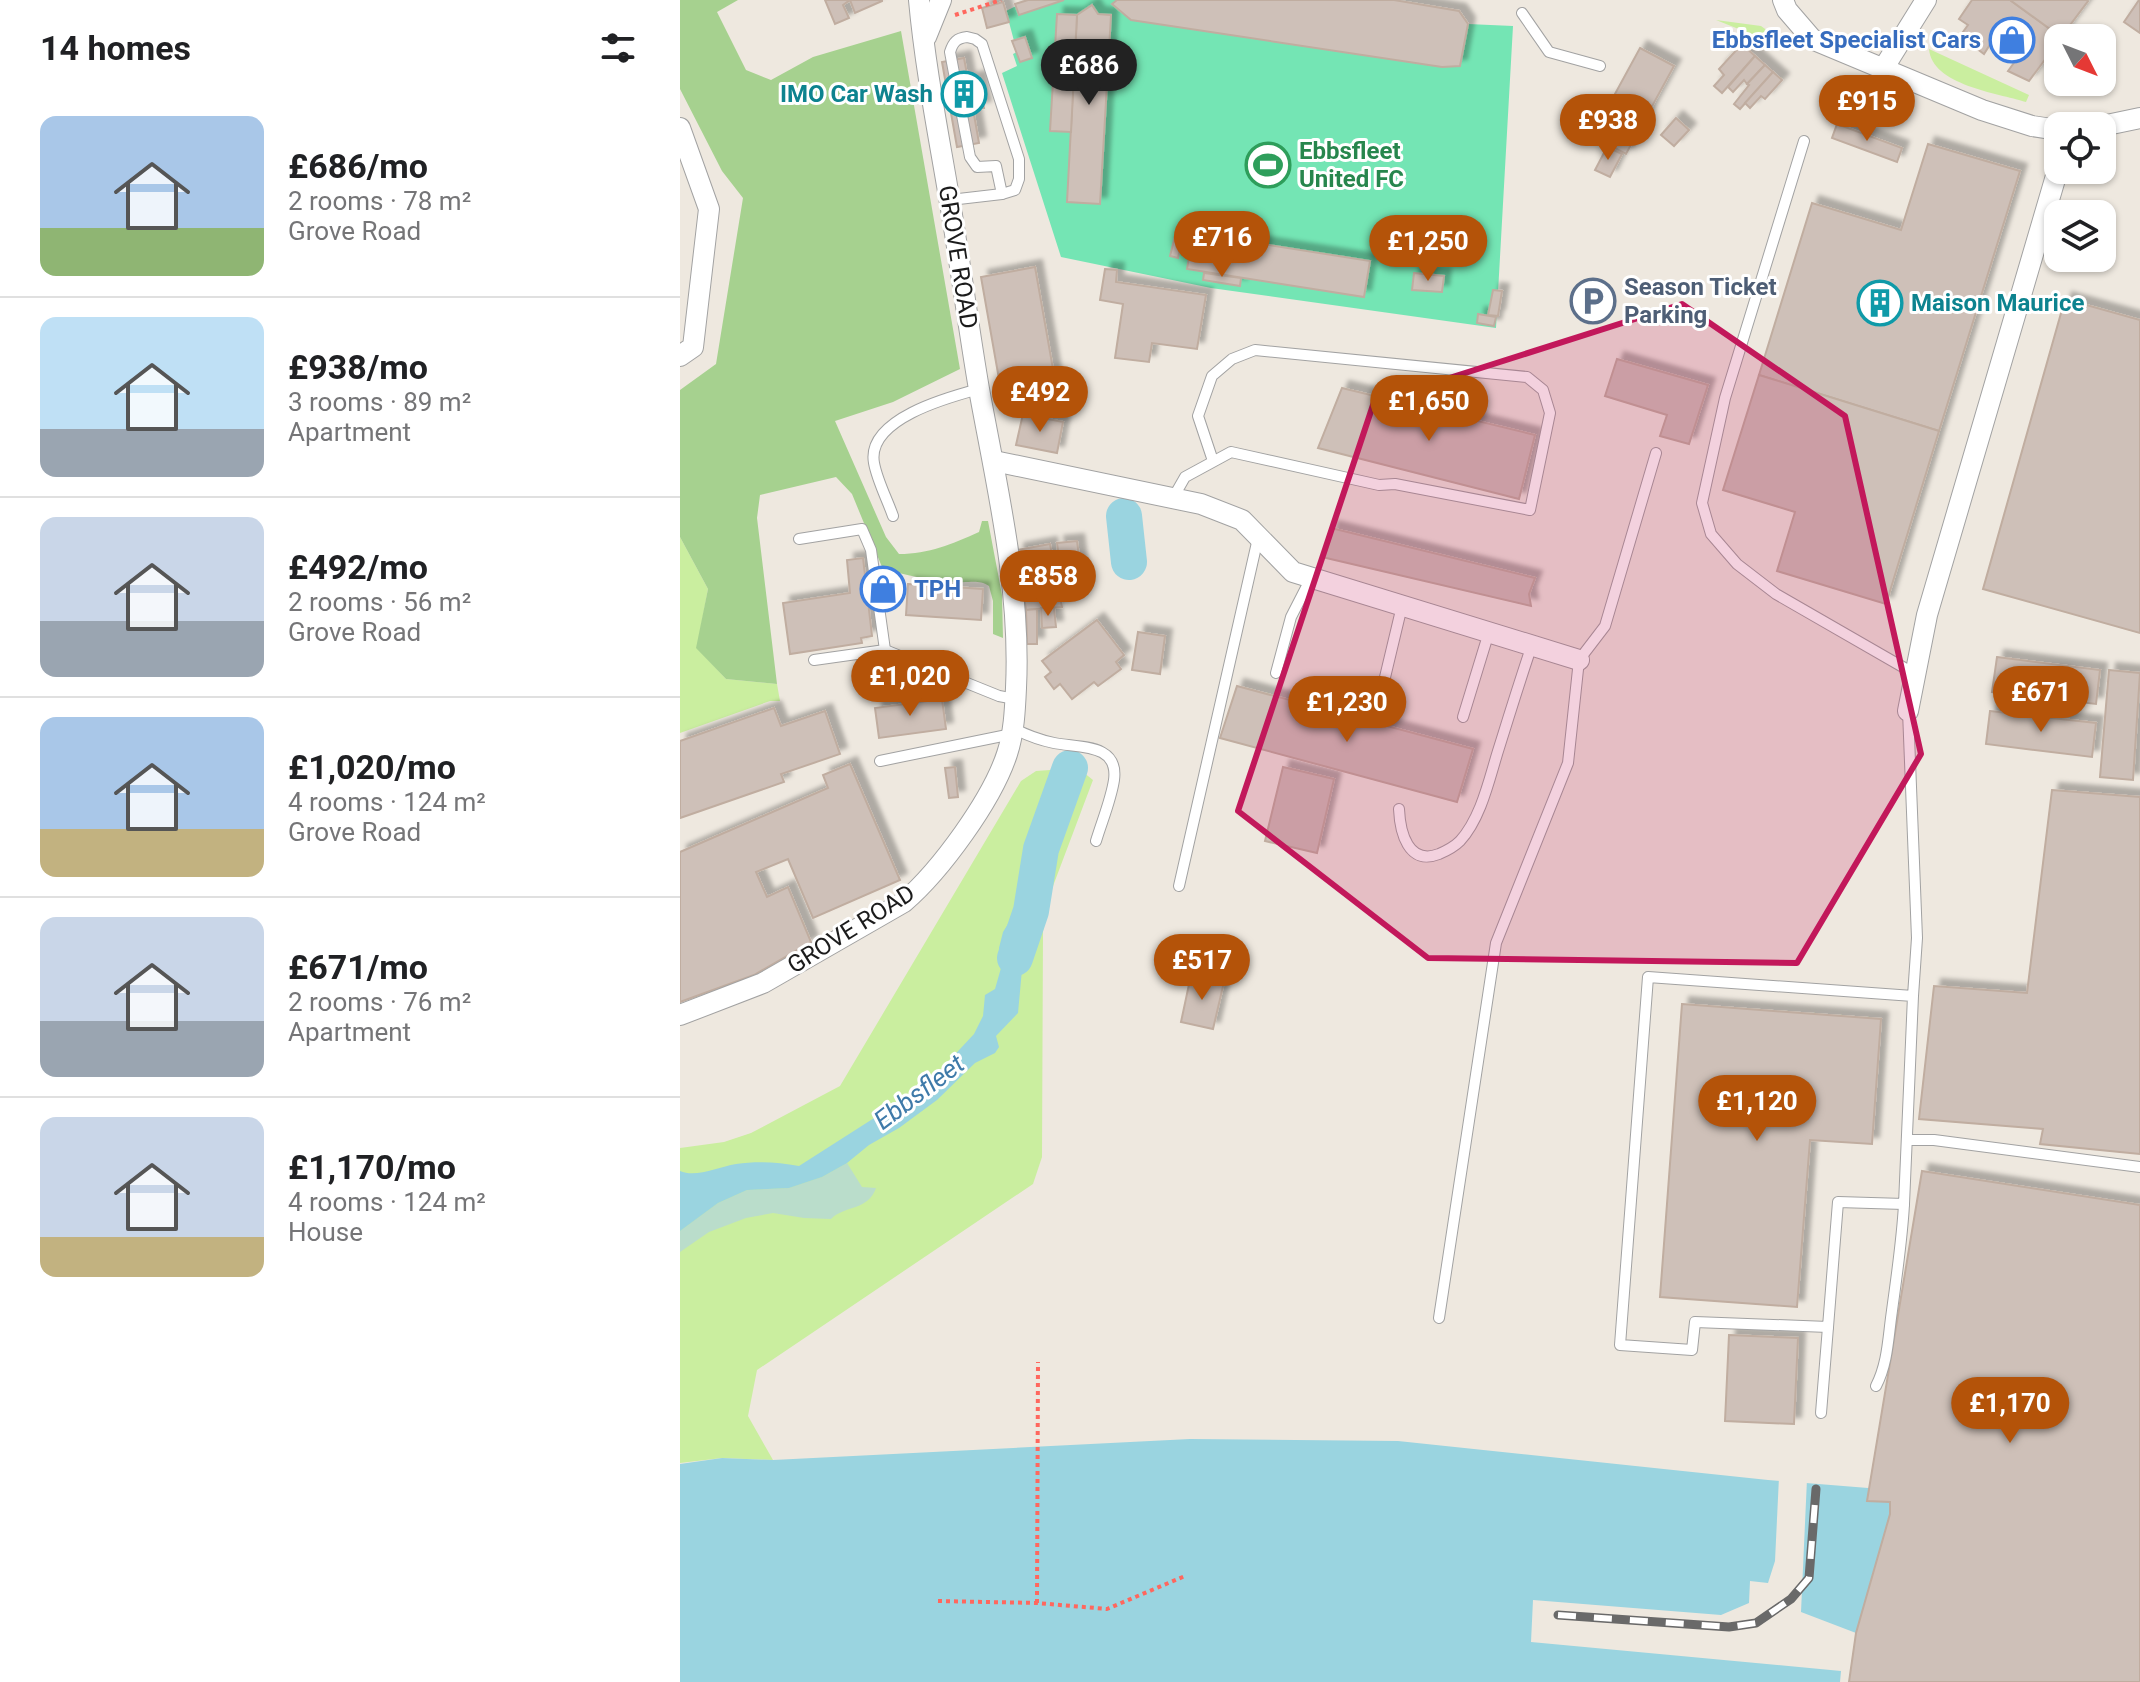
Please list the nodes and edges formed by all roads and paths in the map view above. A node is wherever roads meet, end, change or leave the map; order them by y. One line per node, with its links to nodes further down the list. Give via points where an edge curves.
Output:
1 (919, 0): 7 (street, GROVE ROAD)
2 (1001, 0): 5 (path)
3 (1783, 0): 9 (street, via 1812,39)
4 (1926, 0): 9 (street)
5 (947, 8): 7 (street)
6 (1522, 13): 8 (lane, via 1549,52)
7 (924, 43): 17 (street, GROVE ROAD)
8 (1600, 66)
9 (1883, 69): 13 (street, via 1982,110)
10 (2140, 118): 11 (street)
11 (2116, 123)
12 (680, 128): 18 (street, via 709,209 693,347)
13 (2044, 128)
14 (1804, 141): 35 (lane, via 1725,398 1702,503 1711,534 1737,564 1776,594)
15 (2054, 184): 35 (street, via 1927,615)
16 (1002, 194): 16 (lane, via 1015,190 1019,159 982,44 959,38 950,52 970,157 977,167 996,166); 17 (lane)
17 (950, 200): 19 (street, GROVE ROAD)
18 (680, 356)
19 (979, 389): 21 (street, GROVE ROAD); 24 (lane, via 907,413 880,440 873,461)
20 (1656, 453): 33 (lane, via 1605,626)
21 (994, 461): 23 (street); 37 (street, GROVE ROAD, via 1017,615)
22 (1213, 461): 22 (lane, via 1231,452 1379,485 1530,510 1550,413 1543,390 1527,377 1255,350 1232,359 1212,376 1198,416); 23 (lane, via 1185,477)
23 (1173, 498): 25 (street, via 1242,520)
24 (893, 516)
25 (1259, 536): 27 (street, via 1293,572); 44 (lane)
26 (799, 539): 31 (lane, via 862,529 871,550)
27 (1311, 578): 28 (street); 34 (lane, via 1291,617)
28 (1402, 606): 29 (street); 36 (lane)
29 (1489, 632): 30 (street); 39 (lane)
30 (1532, 645): 33 (street); 42 (lane, via 1476,815 1461,840 1431,857 1411,850)
31 (885, 650): 32 (lane); 37 (lane)
32 (814, 660)
33 (1579, 660): 50 (lane, via 1568,763 1496,943)
34 (1276, 673)
35 (1915, 674): 38 (street)
36 (1381, 694)
37 (1015, 699): 40 (street, GROVE ROAD)
38 (1908, 711): 45 (lane, via 1917,938)
39 (1463, 717)
40 (1012, 731): 41 (lane); 43 (lane, via 1107,754 1114,779); 46 (street, GROVE ROAD, via 1007,755 981,805 922,887 763,983)
41 (880, 761)
42 (1399, 809)
43 (1096, 841)
44 (1179, 886)
45 (1913, 996): 47 (lane); 51 (lane, via 1648,977 1620,1345 1692,1350 1695,1322)
46 (680, 1015)
47 (1907, 1140): 48 (lane); 49 (lane)
48 (2140, 1167)
49 (1904, 1204): 51 (lane, via 1838,1202); 53 (lane, via 1885,1357)
50 (1439, 1318)
51 (1828, 1327): 54 (lane)
52 (1038, 1362): 57 (path)
53 (1876, 1386)
54 (1821, 1413)
55 (1185, 1576): 57 (path, via 1107,1609)
56 (938, 1601): 57 (path)
57 (1037, 1603)

